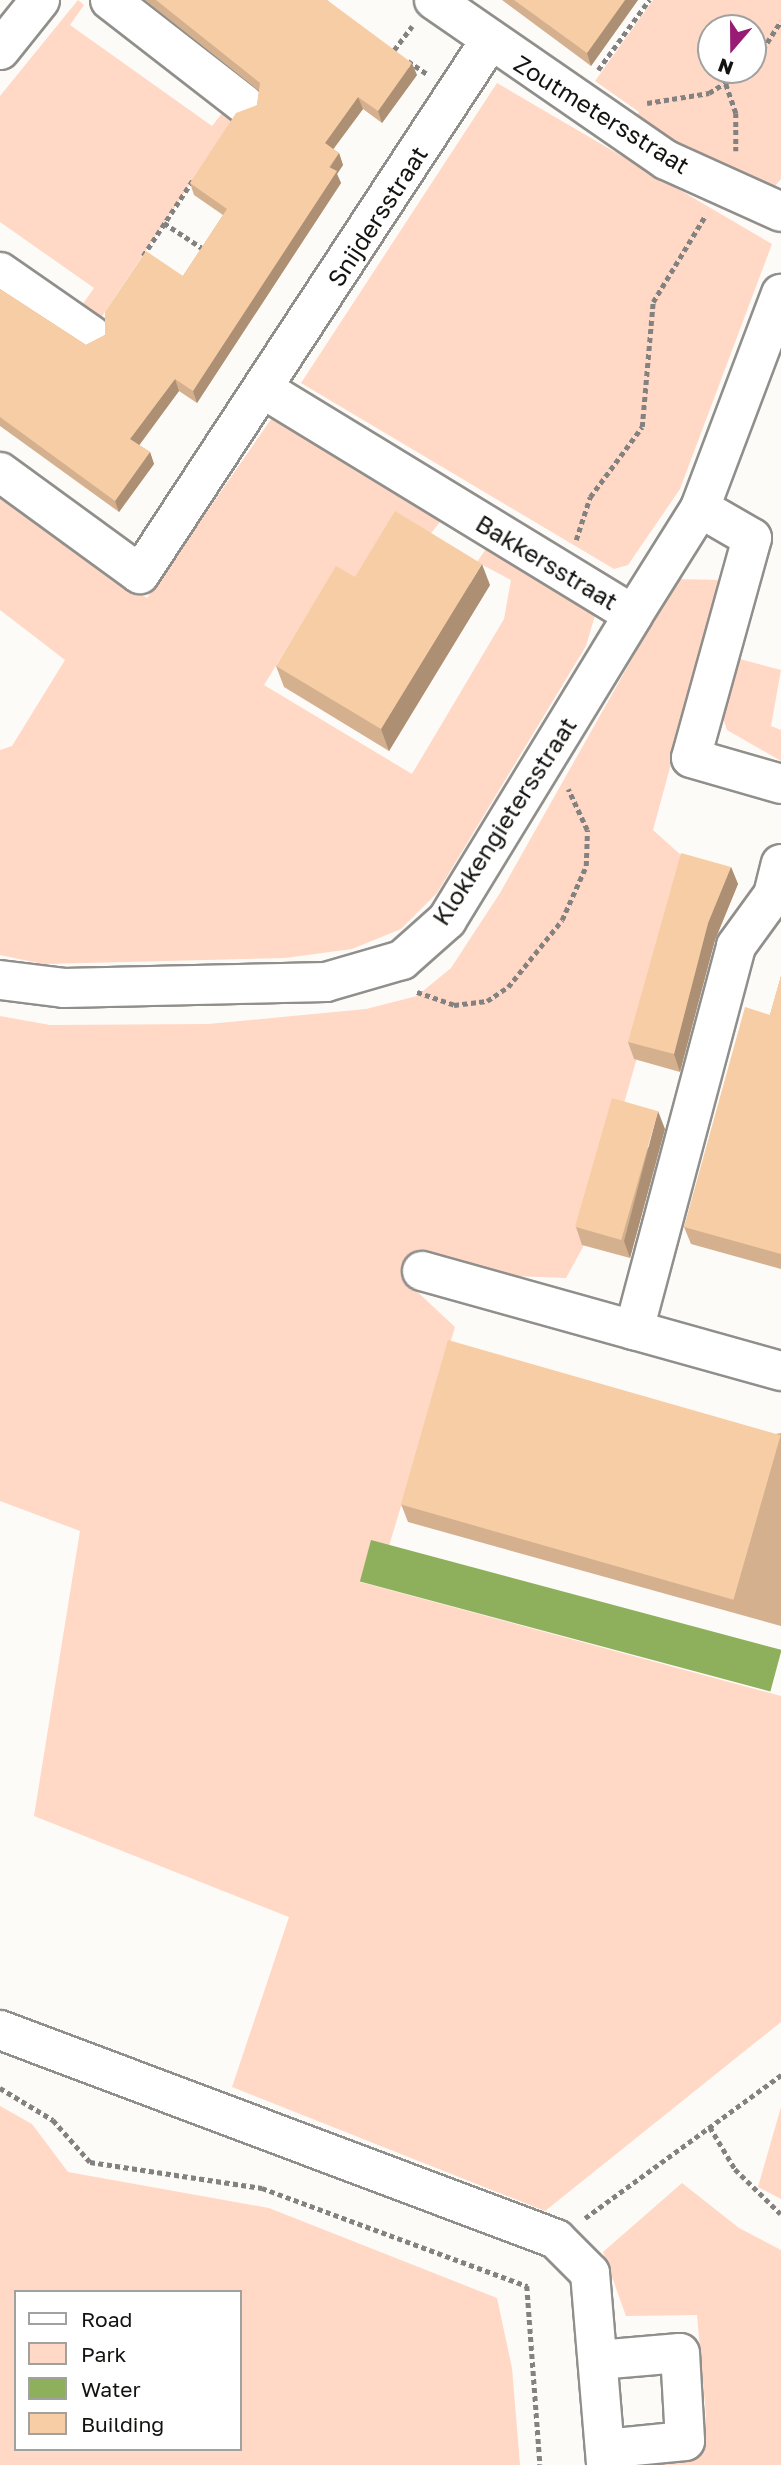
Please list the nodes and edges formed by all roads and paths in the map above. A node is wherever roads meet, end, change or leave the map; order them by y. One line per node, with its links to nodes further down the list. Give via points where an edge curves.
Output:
1 (40, 0): 9 (street)
2 (110, 0): 14 (street)
3 (649, 0): 13 (path)
4 (427, 8): 6 (street, Zoutmetersstraat); 10 (path)
5 (781, 21): 7 (path)
6 (489, 42): 13 (street, Zoutmetersstraat); 25 (street, Snijdersstraat)
7 (767, 42)
8 (384, 43): 10 (path)
9 (0, 50)
10 (394, 50): 11 (path)
11 (438, 82)
12 (726, 84): 15 (path); 17 (path, via 738,132)
13 (577, 100): 17 (street, Zoutmetersstraat, via 666,160)
14 (244, 104)
15 (639, 107)
16 (201, 169): 19 (path)
17 (721, 185): 18 (street, Zoutmetersstraat); 28 (path, via 653,302 642,427 590,496)
18 (781, 212)
19 (164, 223): 20 (path); 21 (path)
20 (209, 253)
21 (135, 268)
22 (0, 272): 24 (street)
23 (781, 294): 27 (street, Bakkersstraat)
24 (91, 335)
25 (265, 390): 26 (street, Snijdersstraat, via 140,575); 28 (street, Bakkersstraat)
26 (0, 472)
27 (700, 508): 29 (street, Bakkersstraat); 31 (street, via 752,538 691,758)
28 (565, 574): 29 (street, Bakkersstraat)
29 (633, 615): 30 (street, Klokkengietersstraat)
30 (541, 766): 33 (street, Klokkengietersstraat, via 447,920 402,960); 33 (path, via 573,793 587,830 586,866 562,920 508,986 486,1001 454,1005)
31 (781, 784)
32 (781, 864): 36 (street, via 773,895 736,947)
33 (368, 975): 34 (street, Klokkengietersstraat, via 327,982 64,988)
34 (0, 980)
35 (422, 1271): 36 (street)
36 (634, 1330): 37 (street)
37 (781, 1371)
38 (0, 2030): 43 (street)
39 (781, 2076): 41 (path)
40 (0, 2088): 46 (path, via 53,2120 90,2162 262,2188 527,2286)
41 (710, 2127): 42 (path, via 735,2169); 43 (path)
42 (781, 2214)
43 (556, 2239): 44 (street, via 590,2273)
44 (598, 2360): 45 (street); 45 (street, via 680,2353 685,2441)
45 (605, 2457)
46 (540, 2465)

